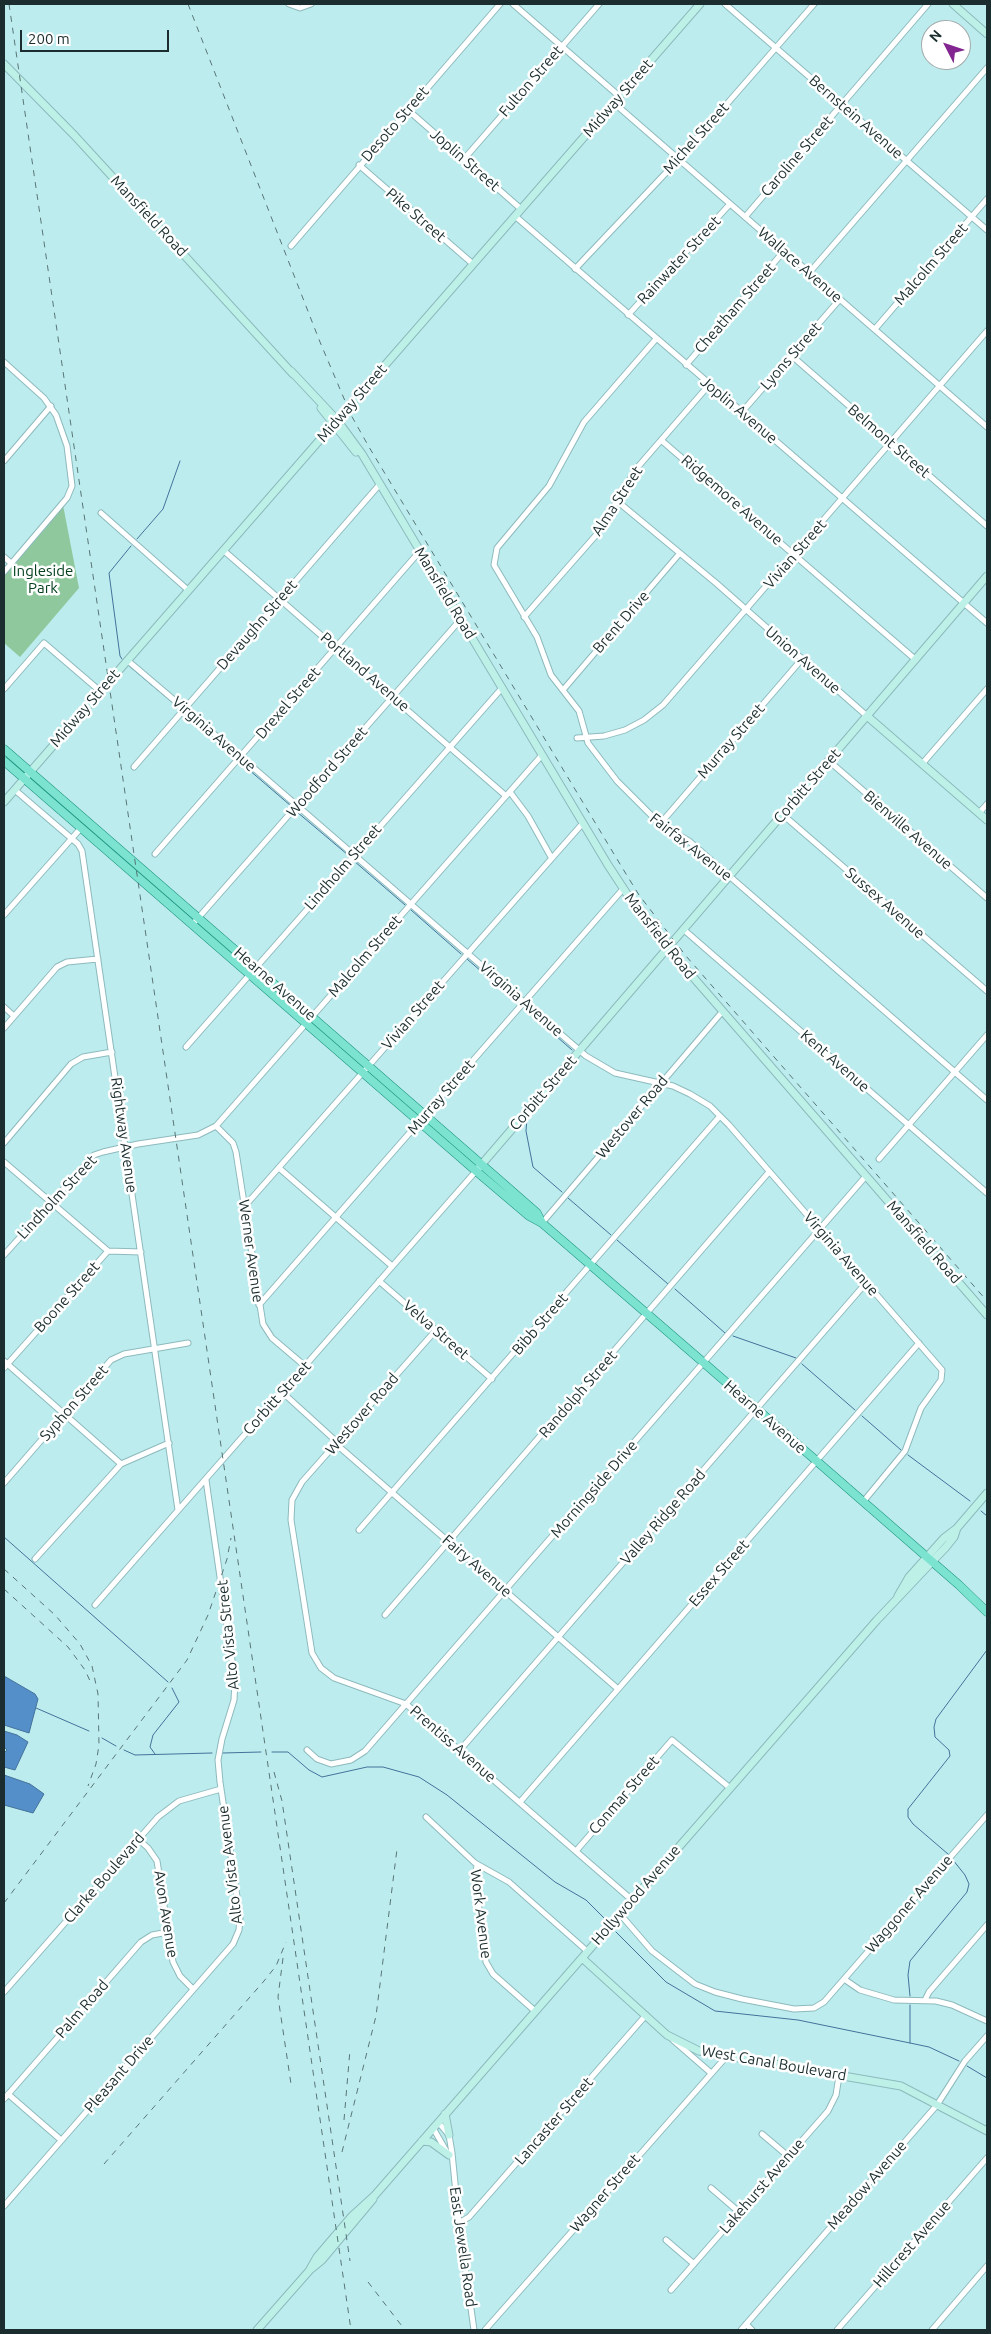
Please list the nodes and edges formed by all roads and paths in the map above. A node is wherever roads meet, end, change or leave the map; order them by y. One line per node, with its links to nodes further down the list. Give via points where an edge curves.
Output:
1 (289, 4): 2 (street, via 295,7)
2 (311, 4)
3 (500, 4): 19 (street, Desoto Street)
4 (514, 4): 12 (street)
5 (599, 4): 12 (street, Fulton Street)
6 (700, 4): 16 (main road, Midway Street)
7 (726, 4): 13 (street, Bernstein Avenue)
8 (814, 4): 13 (street, Michel Street)
9 (928, 4): 18 (street, Caroline Street)
10 (952, 4): 11 (main road)
11 (987, 34)
12 (562, 46): 16 (street); 20 (street, Fulton Street)
13 (776, 48): 18 (street, Bernstein Avenue); 21 (street, Michel Street)
14 (5, 68): 48 (main road, Mansfield Road, via 63,123)
15 (987, 68): 22 (street)
16 (620, 96): 17 (main road, Midway Street)
17 (614, 103): 21 (street, Wallace Avenue); 26 (main road, Midway Street)
18 (842, 104): 22 (street, Bernstein Avenue); 28 (street, Caroline Street)
19 (408, 110): 20 (street, Joplin Street); 23 (street, Desoto Street)
20 (464, 159): 26 (street, Joplin Street)
21 (678, 160): 25 (street, Wallace Avenue); 34 (street, Michel Street)
22 (906, 161): 29 (street, Bernstein Avenue); 35 (street)
23 (359, 165): 31 (street, Desoto Street); 33 (street, Pike Street)
24 (987, 199): 29 (street, Malcolm Street)
25 (730, 204): 28 (street, Wallace Avenue); 37 (street, Rainwater Street)
26 (521, 209): 27 (main road, Midway Street)
27 (515, 216): 33 (main road, Midway Street); 34 (street, Joplin Avenue)
28 (744, 217): 32 (street, Wallace Avenue)
29 (972, 217): 30 (street, Bernstein Avenue); 38 (street, Malcolm Street)
30 (987, 230)
31 (291, 246)
32 (784, 251): 35 (street, Wallace Avenue); 43 (street, Cheatham Street)
33 (473, 264): 48 (main road, Midway Street)
34 (575, 269): 37 (street, Joplin Avenue)
35 (809, 273): 36 (street, Wallace Avenue)
36 (840, 299): 38 (street, Wallace Avenue); 41 (street, Lyons Street)
37 (628, 316): 40 (street, Joplin Avenue)
38 (875, 329): 45 (street, Wallace Avenue)
39 (987, 331): 45 (street, Vivian Street)
40 (656, 339): 43 (street, Joplin Avenue); 70 (street, Fairfax Avenue, via 584,422 549,486 500,543 494,565)
41 (792, 356): 47 (street, Lyons Street); 51 (street, Belmont Street)
42 (4, 362): 46 (street)
43 (686, 365): 44 (street, Joplin Avenue)
44 (709, 385): 47 (street, Joplin Avenue); 50 (street, Alma Street)
45 (940, 386): 49 (street, Wallace Avenue); 51 (street, Vivian Street)
46 (51, 406): 52 (street); 63 (street, via 61,425 72,476 71,489 67,498)
47 (742, 412): 54 (street, Joplin Avenue)
48 (336, 422): 53 (main road, Mansfield Road, via 362,454); 58 (main road, Midway Street)
49 (987, 427)
50 (661, 440): 55 (street, Alma Street, via 630,477); 61 (street, Ridgemore Avenue)
51 (891, 443): 54 (street, Vivian Street); 57 (street, Belmont Street)
52 (4, 461)
53 (380, 484): 59 (main road, Mansfield Road); 67 (street, Devaughn Street)
54 (843, 499): 61 (street, Vivian Street); 68 (street, Joplin Avenue)
55 (618, 501): 60 (street, Union Avenue); 70 (street, Alma Street, via 597,534)
56 (101, 513): 66 (street)
57 (987, 526)
58 (224, 550): 66 (main road, Midway Street); 67 (street, Portland Avenue)
59 (420, 552): 71 (main road, Mansfield Road); 73 (street, Drexel Street)
60 (680, 553): 69 (street, Union Avenue); 80 (street, Brent Drive)
61 (794, 554): 69 (street, Vivian Street); 76 (street, Ridgemore Avenue)
62 (4, 557): 63 (street)
63 (11, 563): 64 (street)
64 (4, 572)
65 (987, 576): 68 (main road, Corbitt Street)
66 (188, 590): 75 (main road, Midway Street)
67 (280, 599): 73 (street, Portland Avenue); 83 (street, Devaughn Street)
68 (964, 603): 72 (street, Joplin Avenue); 76 (main road, Corbitt Street)
69 (746, 610): 74 (street, Union Avenue); 85 (street, Vivian Street, via 674,695 652,715 620,732)
70 (524, 616): 80 (street, Fairfax Avenue, via 542,648 548,670)
71 (461, 619): 77 (main road, Mansfield Road); 82 (street, Woodford Street)
72 (987, 623)
73 (336, 648): 82 (street, Portland Avenue); 90 (street, Drexel Street)
74 (802, 659): 84 (street, Union Avenue); 106 (street, Murray Street)
75 (127, 660): 81 (main road, Midway Street); 83 (street, Virginia Avenue)
76 (916, 660): 84 (main road, Corbitt Street)
77 (502, 688): 87 (street, Lindholm Street); 89 (main road, Mansfield Road)
78 (4, 689): 81 (street, via 44,643)
79 (987, 689): 93 (street)
80 (562, 690): 85 (street, Fairfax Avenue, via 579,711)
81 (100, 691): 95 (main road, Midway Street)
82 (393, 697): 87 (street, Portland Avenue); 101 (street, Woodford Street)
83 (184, 708): 90 (street, Virginia Avenue); 94 (street, Devaughn Street)
84 (867, 716): 92 (main road, Corbitt Street); 93 (main road, Union Avenue)
85 (586, 737): 86 (street, Vivian Street); 106 (street, Fairfax Avenue, via 608,770)
86 (577, 738)
87 (450, 746): 98 (street, Portland Avenue); 110 (street, Lindholm Street)
88 (4, 749): 95 (main road, Hearne Avenue)
89 (542, 755): 98 (street, Malcolm Street); 105 (main road, Mansfield Road)
90 (241, 757): 101 (street, Virginia Avenue); 109 (street, Drexel Street)
91 (4, 761): 96 (main road, Hearne Avenue)
92 (828, 761): 103 (main road, Corbitt Street); 114 (street, Bienville Avenue)
93 (922, 764): 102 (main road, Union Avenue)
94 (134, 766)
95 (30, 772): 96 (main road, Midway Street); 117 (main road, Hearne Avenue)
96 (24, 779): 97 (main road, Midway Street); 107 (main road, Hearne Avenue)
97 (15, 790): 99 (main road, Midway Street); 108 (street, Rightway Avenue)
98 (508, 794): 111 (street, Portland Avenue, via 523,809); 115 (street, Malcolm Street)
99 (4, 802)
100 (987, 804): 102 (street)
101 (297, 806): 110 (street, Virginia Avenue); 117 (street, Woodford Street)
102 (979, 813): 104 (main road, Union Avenue)
103 (782, 814): 112 (main road, Corbitt Street); 125 (street, Sussex Avenue)
104 (987, 820)
105 (583, 823): 111 (street, Vivian Street); 113 (main road, Mansfield Road)
106 (660, 824): 112 (street, Fairfax Avenue, via 689,841)
107 (80, 828): 108 (street); 118 (main road, Hearne Avenue)
108 (71, 838): 116 (street); 122 (street, Rightway Avenue, via 82,851)
109 (155, 854)
110 (354, 855): 115 (street, Virginia Avenue); 123 (street, Lindholm Street)
111 (551, 857): 121 (street, Vivian Street)
112 (729, 876): 119 (main road, Corbitt Street); 138 (street, Fairfax Avenue)
113 (623, 889): 120 (main road, Mansfield Road); 126 (street, Murray Street)
114 (987, 898)
115 (411, 904): 121 (street, Virginia Avenue); 130 (street, Malcolm Street)
116 (4, 915)
117 (199, 918): 118 (street, Woodford Street); 123 (main road, Hearne Avenue)
118 (192, 925): 124 (main road, Hearne Avenue)
119 (683, 929): 120 (main road, Corbitt Street); 145 (street, Kent Avenue)
120 (667, 949): 128 (main road, Mansfield Road); 135 (main road, Corbitt Street)
121 (467, 953): 126 (street, Virginia Avenue); 137 (street, Vivian Street)
122 (98, 959): 129 (street, via 60,965); 136 (street, Rightway Avenue)
123 (256, 968): 124 (street, Lindholm Street); 130 (main road, Hearne Avenue)
124 (250, 974): 131 (main road, Hearne Avenue); 134 (street, Lindholm Street)
125 (987, 992)
126 (524, 1002): 135 (street, Virginia Avenue); 142 (street, Murray Street)
127 (4, 1007): 129 (street)
128 (722, 1012): 140 (street, Westover Road); 156 (main road, Mansfield Road)
129 (14, 1016): 132 (street)
130 (312, 1017): 131 (street, Malcolm Street); 137 (main road, Hearne Avenue)
131 (306, 1024): 139 (main road, Hearne Avenue); 146 (street, Malcolm Street)
132 (4, 1028)
133 (987, 1035): 138 (street)
134 (186, 1047)
135 (580, 1051): 140 (street, Virginia Avenue, via 615,1073); 152 (main road, Corbitt Street)
136 (112, 1052): 148 (street, via 83,1057 71,1064); 149 (street, Rightway Avenue)
137 (369, 1066): 139 (street, Vivian Street); 142 (main road, Hearne Avenue)
138 (956, 1072): 141 (street, Fairfax Avenue); 145 (street)
139 (363, 1073): 144 (main road, Hearne Avenue); 153 (street, Vivian Street)
140 (661, 1084): 143 (street, Virginia Avenue, via 690,1094); 161 (street, Westover Road)
141 (987, 1100)
142 (425, 1115): 144 (street, Murray Street); 152 (main road, Hearne Avenue)
143 (720, 1116): 155 (street, Virginia Avenue); 167 (street, Bibb Street)
144 (419, 1122): 154 (main road, Hearne Avenue); 160 (street, Murray Street)
145 (909, 1125): 150 (street); 157 (street, Kent Avenue)
146 (216, 1126): 147 (street, Malcolm Street, via 204,1133); 159 (street, Werner Avenue, via 233,1143)
147 (176, 1139): 149 (street, Lindholm Street)
148 (4, 1143)
149 (125, 1147): 158 (street, Lindholm Street, via 90,1158); 164 (street, Rightway Avenue)
150 (880, 1159)
151 (4, 1162): 158 (street)
152 (481, 1164): 154 (main road, Corbitt Street); 161 (main road, Hearne Avenue, via 537,1213)
153 (279, 1168): 159 (street, Vivian Street); 160 (street)
154 (476, 1171): 161 (main road, Hearne Avenue, via 529,1216); 166 (street, Corbitt Street)
155 (770, 1172): 162 (street, Virginia Avenue); 171 (street, Randolph Street)
156 (866, 1176): 162 (street, Morningside Drive); 172 (main road, Mansfield Road)
157 (987, 1193)
158 (52, 1203): 163 (street); 165 (street, Lindholm Street)
159 (244, 1207): 170 (street, Werner Avenue)
160 (336, 1217): 166 (street); 170 (street, Murray Street)
161 (542, 1223): 167 (main road, Hearne Avenue)
162 (819, 1230): 169 (street, Virginia Avenue); 177 (street, Morningside Drive)
163 (108, 1251): 164 (street, Boone Street); 178 (street, Boone Street)
164 (141, 1252): 176 (street, Rightway Avenue)
165 (4, 1256)
166 (392, 1266): 168 (street, Corbitt Street)
167 (591, 1266): 171 (main road, Hearne Avenue); 180 (street, Bibb Street)
168 (379, 1281): 173 (street, Velva Street); 179 (street, Corbitt Street)
169 (866, 1283): 175 (street, Virginia Avenue); 182 (street, Valley Ridge Road)
170 (259, 1305): 179 (street, Werner Avenue, via 267,1332)
171 (647, 1314): 177 (main road, Hearne Avenue); 196 (street, Randolph Street)
172 (987, 1315)
173 (436, 1330): 180 (street, Velva Street); 185 (street, Westover Road)
174 (188, 1343): 176 (street, Syphon Street)
175 (919, 1343): 186 (street, Essex Street); 193 (street, Virginia Avenue, via 940,1367 941,1380 921,1408 905,1451)
176 (155, 1348): 183 (street, Syphon Street, via 111,1360); 184 (street, Rightway Avenue)
177 (704, 1363): 182 (main road, Hearne Avenue); 199 (street, Morningside Drive)
178 (5, 1364): 183 (street)
179 (305, 1366): 181 (street, Corbitt Street)
180 (492, 1379): 191 (street, Bibb Street)
181 (282, 1392): 185 (street, Fairy Avenue); 188 (street, Corbitt Street)
182 (757, 1410): 186 (main road, Hearne Avenue); 203 (street, Valley Ridge Road)
183 (64, 1414): 187 (street); 189 (street, Syphon Street)
184 (168, 1443): 187 (street); 194 (street, Rightway Avenue)
185 (336, 1443): 191 (street, Fairy Avenue); 192 (street, Westover Road, via 302,1482)
186 (816, 1462): 193 (main road, Hearne Avenue); 204 (street, Essex Street)
187 (121, 1464): 197 (street)
188 (206, 1480): 194 (street, Corbitt Street); 209 (street, Alto Vista Street, via 235,1681 234,1700 219,1752)
189 (4, 1483)
190 (987, 1493): 198 (main road, Hollywood Avenue, via 949,1533)
191 (392, 1494): 195 (street, Bibb Street); 196 (street, Fairy Avenue)
192 (292, 1500): 205 (street, Prentiss Avenue, via 291,1520 314,1658 334,1678)
193 (863, 1502): 198 (main road, Hearne Avenue)
194 (178, 1510): 200 (street, Corbitt Street)
195 (359, 1530)
196 (449, 1542): 199 (street, Fairy Avenue); 202 (street, Randolph Street)
197 (35, 1559)
198 (929, 1560): 201 (main road, Hearne Avenue); 208 (main road, Hollywood Avenue, via 901,1588 898,1596)
199 (505, 1591): 203 (street, Fairy Avenue); 205 (street, Morningside Drive)
200 (95, 1605)
201 (987, 1612)
202 (384, 1615)
203 (558, 1637): 204 (street, Fairy Avenue); 207 (street, Valley Ridge Road)
204 (618, 1689): 210 (street, Essex Street)
205 (406, 1704): 206 (street, Morningside Drive, via 366,1751 351,1760 337,1764 324,1762); 207 (street, Prentiss Avenue)
206 (307, 1750)
207 (460, 1750): 210 (street, Prentiss Avenue)
208 (730, 1788): 214 (street, Conmar Street, via 672,1740); 216 (main road, Hollywood Avenue)
209 (221, 1789): 213 (street, Clarke Boulevard, via 179,1801 158,1817); 220 (street, Alto Vista Avenue, via 240,1917)
210 (520, 1802): 214 (street, Prentiss Avenue)
211 (987, 1815): 223 (street, Waggoner Avenue)
212 (426, 1817): 215 (street, Work Avenue)
213 (138, 1839): 219 (street, Avon Avenue, via 153,1854 158,1866); 225 (street, Clarke Boulevard)
214 (576, 1851): 216 (street, Prentiss Avenue)
215 (477, 1865): 221 (street, via 509,1882); 227 (street, Work Avenue, via 475,1878 486,1962 493,1974)
216 (632, 1900): 217 (main road, Hollywood Avenue)
217 (620, 1914): 221 (main road, Hollywood Avenue); 223 (street, Waggoner Avenue, via 666,1963 695,1984 715,1992 785,2007 814,2008 824,2002)
218 (987, 1925): 226 (street)
219 (168, 1932): 224 (street, Avon Avenue, via 176,1969); 235 (street, Palm Road, via 152,1935 141,1942)
220 (235, 1941): 224 (street, Pleasant Drive)
221 (588, 1951): 222 (main road, Hollywood Avenue)
222 (582, 1958): 227 (main road, Hollywood Avenue); 228 (main road, West Canal Boulevard)
223 (844, 1979): 226 (street, via 860,1990 894,2000)
224 (194, 1989): 242 (street, Pleasant Drive)
225 (4, 1992)
226 (925, 2000): 229 (street, via 952,2005)
227 (535, 2011): 237 (main road, Hollywood Avenue)
228 (646, 2015): 230 (main road, West Canal Boulevard); 251 (street, Lancaster Street, via 469,2217)
229 (987, 2022)
230 (667, 2035): 232 (main road, West Canal Boulevard, via 699,2051); 233 (street)
231 (987, 2036): 236 (street, Meadow Avenue)
232 (726, 2057): 233 (street, Wagner Street); 234 (main road, West Canal Boulevard)
233 (710, 2073): 259 (street, Wagner Street)
234 (839, 2076): 236 (main road, West Canal Boulevard, via 901,2086); 245 (street, Lakehurst Avenue, via 836,2095 828,2111)
235 (6, 2096): 242 (street)
236 (937, 2105): 239 (main road, West Canal Boulevard); 256 (street, Meadow Avenue)
237 (445, 2114): 238 (main road, Hollywood Avenue); 241 (main road)
238 (435, 2125): 241 (street); 243 (main road, Hollywood Avenue); 244 (street, East Jewella Road)
239 (987, 2131)
240 (762, 2134): 245 (street)
241 (449, 2135): 247 (street, East Jewella Road)
242 (61, 2140): 249 (street, Pleasant Drive)
243 (422, 2141): 244 (main road, via 431,2142); 257 (main road, Hollywood Avenue, via 322,2260 308,2271)
244 (449, 2155): 247 (street, East Jewella Road)
245 (788, 2156): 250 (street, Lakehurst Avenue)
246 (987, 2158): 262 (street, Hillcrest Avenue)
247 (452, 2163): 251 (street, East Jewella Road)
248 (711, 2188): 250 (street)
249 (4, 2206)
250 (740, 2212): 253 (street, Lakehurst Avenue)
251 (459, 2223): 258 (street, East Jewella Road)
252 (666, 2240): 253 (street)
253 (694, 2264): 255 (street, Lakehurst Avenue)
254 (987, 2266): 263 (street)
255 (672, 2290)
256 (746, 2324): 260 (street, Meadow Avenue); 261 (street)
257 (257, 2330)
258 (474, 2330)
259 (485, 2330)
260 (741, 2330)
261 (752, 2330)
262 (837, 2330)
263 (932, 2330)

